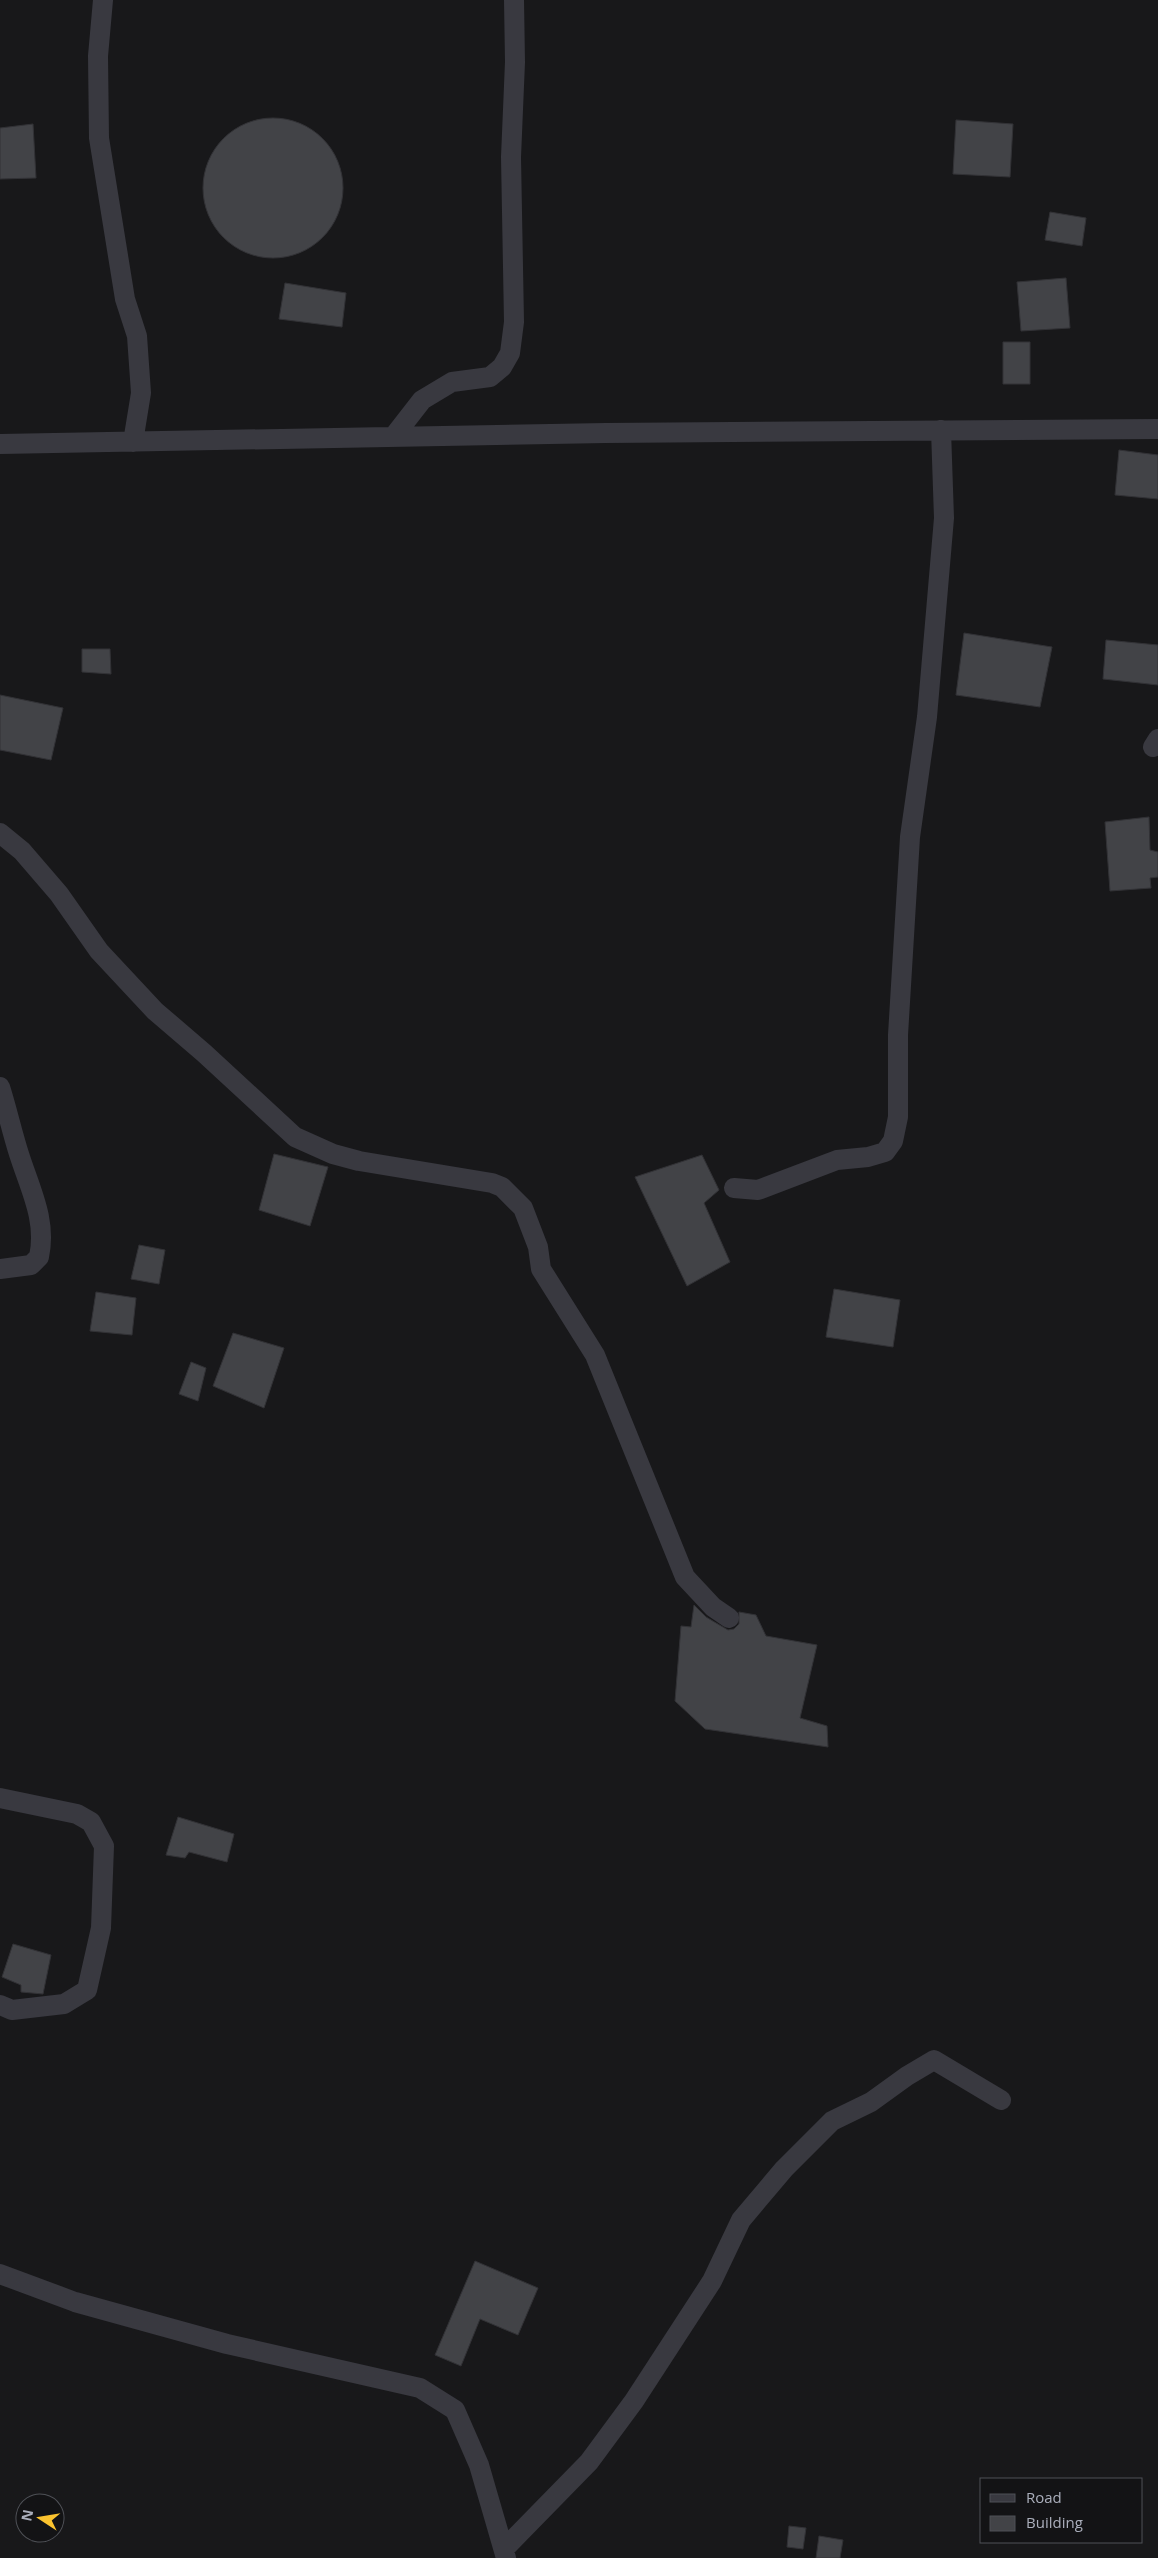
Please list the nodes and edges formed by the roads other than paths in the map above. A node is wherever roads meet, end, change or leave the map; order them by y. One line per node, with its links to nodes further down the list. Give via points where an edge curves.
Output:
1 (103, 0): 6 (street, via 98,56 98,138 125,299 137,336 141,393)
2 (514, 0): 5 (street, via 511,193 514,322 510,353 502,367 490,377 452,382 422,400)
3 (1158, 429): 4 (street)
4 (941, 430): 5 (street); 10 (street, via 944,518 927,717 909,856 898,1034 898,1118 893,1140 886,1152 836,1160 758,1190)
5 (394, 436): 6 (street)
6 (133, 442): 7 (street)
7 (0, 444)
8 (0, 833): 12 (street, via 22,851 59,894 99,951 155,1011 295,1137 332,1154 492,1182 511,1194 523,1208 530,1224 541,1269 595,1355 686,1577 713,1607)
9 (0, 1087): 11 (street, via 39,1210 42,1230 39,1258 30,1265)
10 (734, 1188)
11 (0, 1269)
12 (729, 1618)
13 (0, 1798): 14 (street, via 60,1809 91,1822 104,1846 105,1864 101,1928 87,1990 64,2004 12,2010)
14 (0, 2006)
15 (1001, 2100): 17 (street, via 934,2060 871,2102 832,2121 784,2169 741,2220 712,2282 634,2401 589,2462)
16 (0, 2274): 17 (street, via 75,2302 227,2344 420,2388 454,2410 479,2465)
17 (505, 2553)

